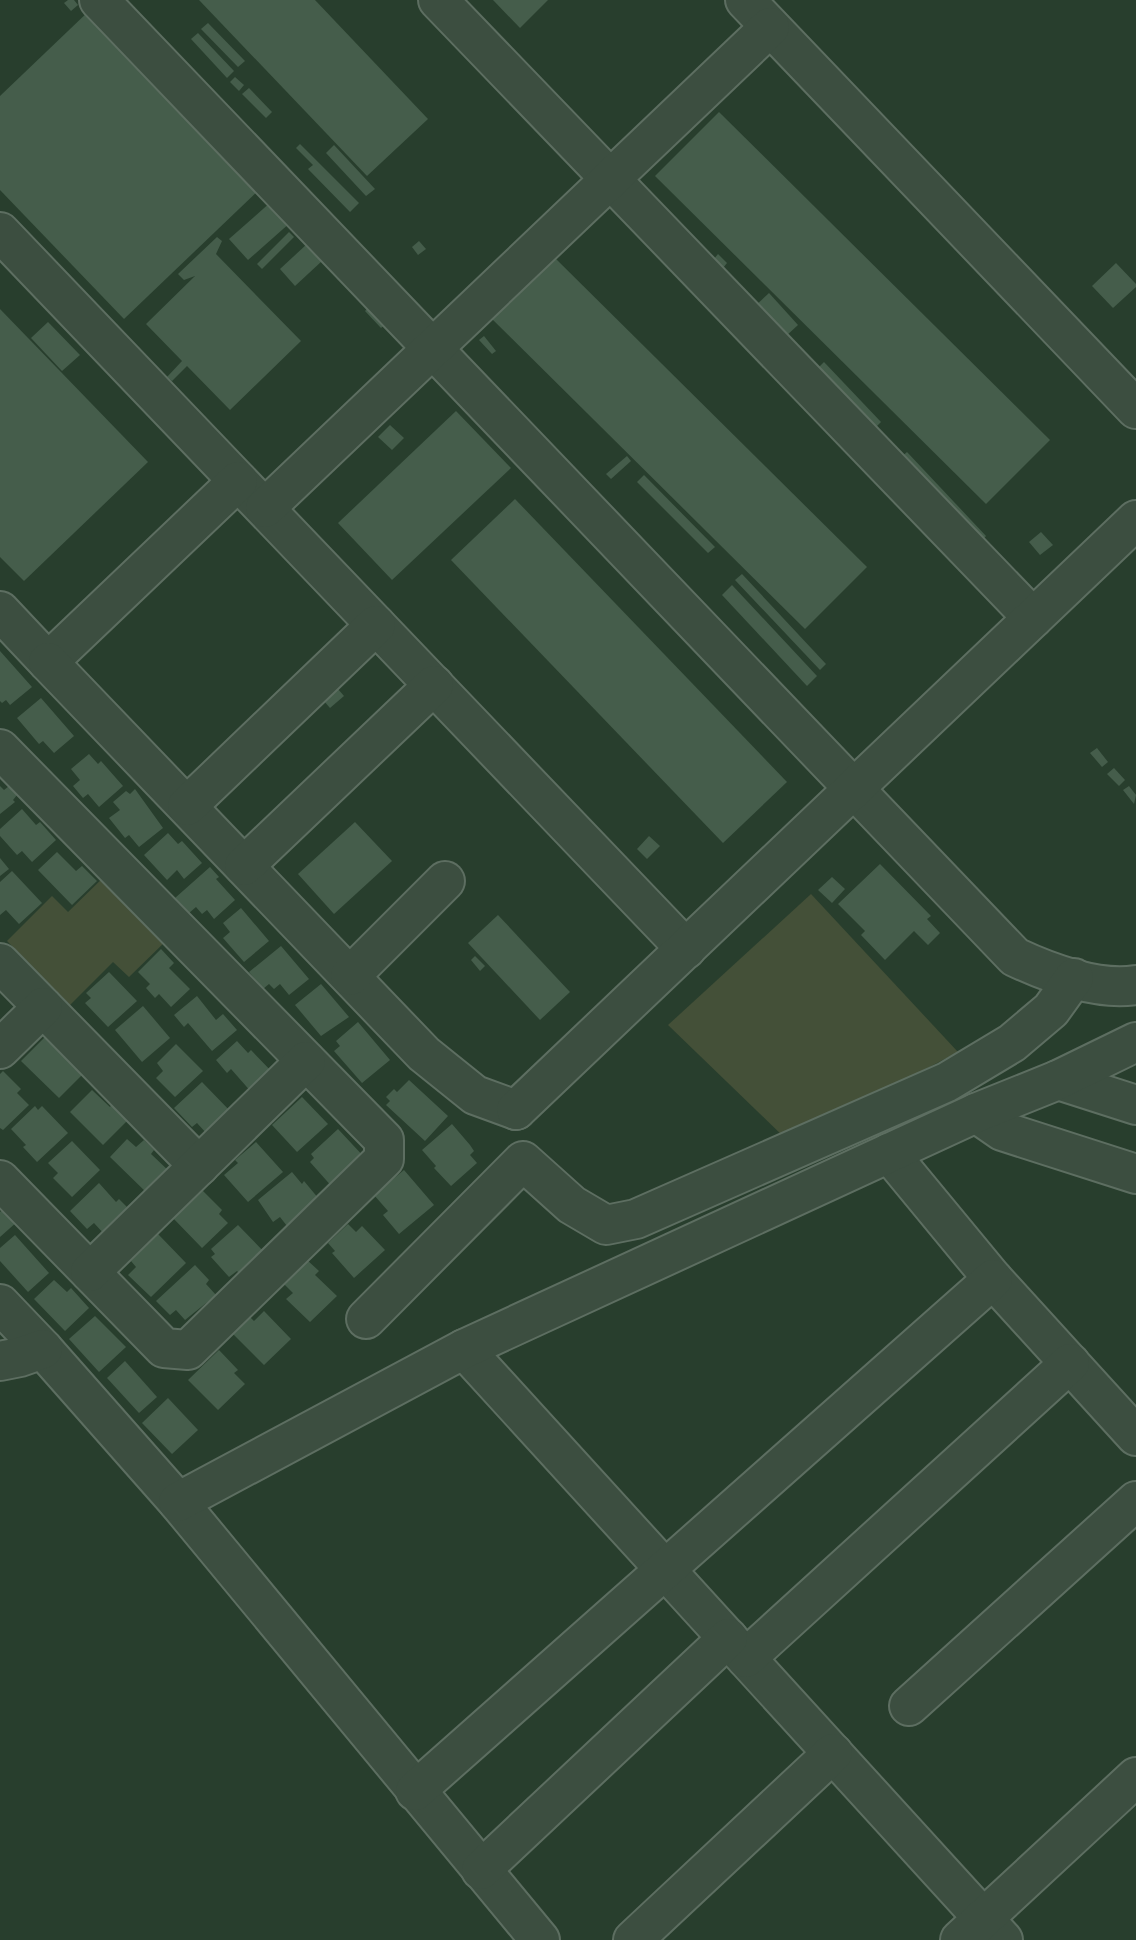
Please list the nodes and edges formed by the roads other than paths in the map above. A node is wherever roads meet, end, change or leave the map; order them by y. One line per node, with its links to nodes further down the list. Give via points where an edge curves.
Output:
1 (99, 0): 6 (street)
2 (438, 0): 4 (street)
3 (757, 13): 4 (street); 7 (street)
4 (612, 178): 6 (street); 12 (street)
5 (0, 232): 8 (street)
6 (432, 348): 9 (street); 17 (street)
7 (1136, 409)
8 (238, 481): 9 (street); 14 (street)
9 (265, 508): 13 (street)
10 (1136, 520): 12 (street)
11 (0, 611): 14 (street)
12 (1033, 618): 17 (street)
13 (376, 625): 15 (street); 18 (street)
14 (48, 662): 18 (street)
15 (434, 685): 19 (street); 21 (street)
16 (0, 749): 29 (street)
17 (854, 789): 21 (street); 24 (street, via 1015,957)
18 (187, 806): 19 (street)
19 (244, 866): 23 (street)
20 (445, 881): 23 (street)
21 (686, 949): 32 (street)
22 (0, 963): 26 (street)
23 (350, 976): 32 (street, via 424,1054 475,1095)
24 (1074, 978): 25 (street, via 1113,986); 35 (street, via 1051,1010 1012,1043 947,1082 636,1219 606,1225 572,1205)
25 (1136, 985)
26 (43, 1007): 28 (street); 36 (street)
27 (1136, 1041): 30 (street)
28 (0, 1049)
29 (306, 1061): 36 (street); 39 (street, via 384,1140 384,1159 188,1350 164,1348)
30 (1058, 1080): 31 (street); 33 (street)
31 (1136, 1105)
32 (516, 1110): 35 (street)
33 (976, 1113): 34 (street); 37 (street, via 1002,1131)
34 (889, 1153): 40 (street); 44 (street)
35 (523, 1161): 42 (street)
36 (200, 1166): 39 (street)
37 (1136, 1174)
38 (0, 1181): 39 (street)
39 (90, 1272)
40 (993, 1279): 46 (street); 50 (street)
41 (0, 1304): 43 (street)
42 (366, 1319)
43 (43, 1349): 45 (street); 49 (street)
44 (464, 1349): 49 (street); 50 (street)
45 (0, 1361)
46 (1070, 1363): 47 (street); 51 (street)
47 (1136, 1436)
48 (1136, 1501): 52 (street)
49 (178, 1502): 55 (street)
50 (664, 1568): 51 (street); 55 (street)
51 (737, 1648): 53 (street); 56 (street)
52 (909, 1706)
53 (833, 1753): 57 (street); 59 (street)
54 (1136, 1777): 57 (street)
55 (415, 1791): 56 (street)
56 (481, 1870): 58 (street)
57 (982, 1933)
58 (540, 1940)
59 (633, 1940)

